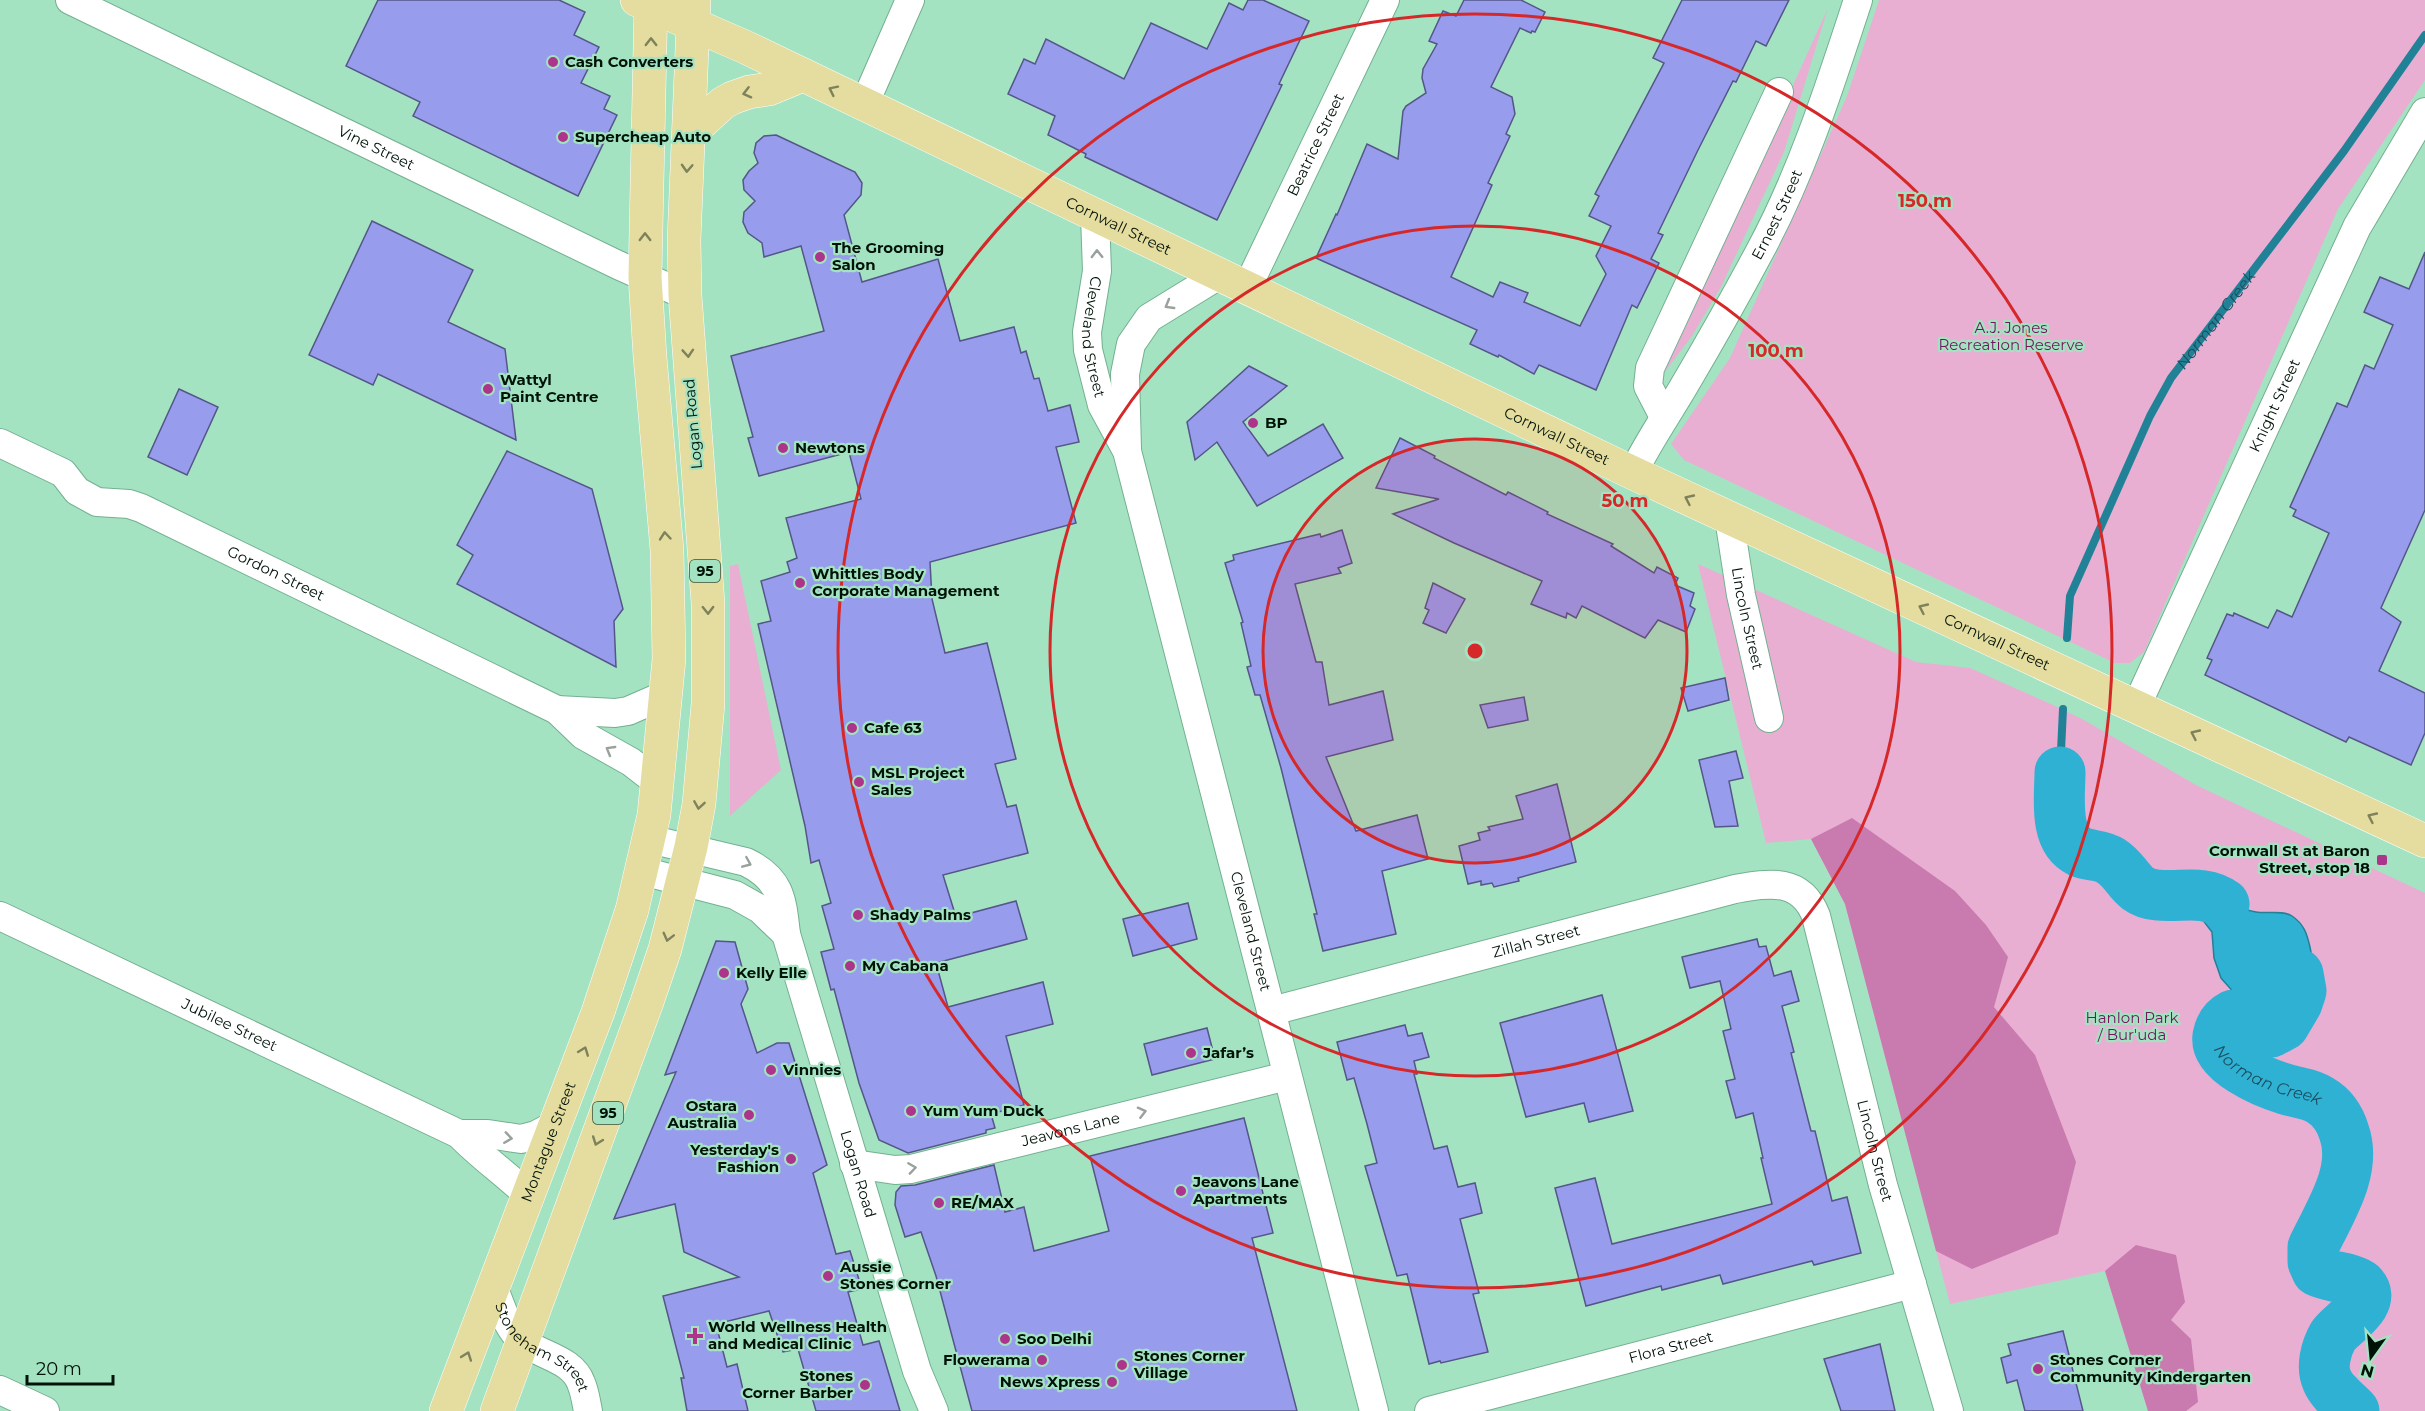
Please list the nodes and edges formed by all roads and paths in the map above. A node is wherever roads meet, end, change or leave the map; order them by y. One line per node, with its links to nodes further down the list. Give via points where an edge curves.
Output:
1 (70, 0): 13 (street, Vine Street)
2 (910, 0): 9 (street)
3 (1385, 0): 14 (street, Beatrice Street)
4 (1858, 0): 16 (street, Ernest Street, via 1795,180 1761,249)
5 (646, 2): 6 (main road, Cornwall Street); 13 (main road, 95, one-way to 5)
6 (693, 13): 7 (main road, Cornwall Street, via 745,47); 11 (main road, Logan Road / 95)
7 (803, 75): 9 (main road, Cornwall Street, one-way to 7); 11 (main road, one-way to 11, via 732,98)
8 (1779, 93): 16 (street, via 1650,368 1648,386)
9 (864, 105): 12 (main road, Cornwall Street)
10 (2425, 112): 22 (street, Knight Street, via 2357,227)
11 (689, 134): 15 (main road, Logan Road / 95, one-way to 15)
12 (1095, 216): 14 (main road, Cornwall Street); 18 (street, Cleveland Street, one-way to 12, via 1102,405 1088,350 1087,332 1097,271)
13 (645, 277): 15 (street, Vine Street); 21 (main road, 95, one-way to 13, via 667,550)
14 (1233, 281): 18 (street, Cleveland Street, one-way to 18, via 1149,318 1131,344 1125,374); 19 (main road, Cornwall Street)
15 (685, 295): 28 (main road, Logan Road / 95, one-way to 28, via 708,603 708,704)
16 (1664, 417): 19 (street, Ernest Street)
17 (0, 443): 23 (street, Gordon Street, via 63,473 77,491 97,502 141,508)
18 (1127, 450): 34 (street, Cleveland Street)
19 (1633, 472): 20 (main road, Cornwall Street, one-way to 19)
20 (1729, 518): 22 (main road, Cornwall Street, one-way to 20); 24 (street, Lincoln Street, via 1741,595)
21 (667, 694): 23 (street, Gordon Street, via 615,713); 25 (main road, 95)
22 (2136, 707): 27 (main road, Cornwall Street, one-way to 22)
23 (557, 710): 25 (street, Gordon Street, one-way to 23, via 631,762 583,735)
24 (1769, 718)
25 (658, 783): 26 (main road, 95)
26 (649, 839): 28 (street, Logan Road); 29 (main road, 95)
27 (2425, 841)
28 (691, 847): 30 (main road, Logan Road / 95); 33 (street, Logan Road, one-way to 33, via 759,868 771,879 782,901)
29 (642, 871): 30 (street, Logan Road); 36 (main road, Montague Street / 95, one-way to 29, via 614,969)
30 (682, 881): 33 (street, Logan Road, via 747,900); 42 (main road, 95, one-way to 42, via 647,1002)
31 (1799, 892): 34 (street, Zillah Street, via 1769,884 1735,889); 40 (street, Lincoln Street, via 1816,916 1883,1185)
32 (0, 916): 37 (street, Jubilee Street)
33 (786, 934): 38 (street, Logan Road)
34 (1272, 1011): 35 (street, Cleveland Street)
35 (1287, 1076): 38 (street, Jeavons Lane, one-way to 35, via 911,1169); 49 (street, Cleveland Street)
36 (555, 1125): 37 (street, Jubilee Street, one-way to 36, via 521,1139); 39 (main road, Montague Street / 95)
37 (459, 1134): 39 (street, Jubilee Street)
38 (854, 1164): 48 (street, Logan Road, via 917,1371)
39 (528, 1195): 41 (main road, Montague Street / 95)
40 (1912, 1284): 50 (street, Flora Street); 51 (street, Lincoln Street)
41 (493, 1286): 42 (street, Stoneham Street, via 512,1328); 45 (main road, Montague Street / 95, one-way to 41)
42 (524, 1342): 46 (main road, 95); 47 (street, Stoneham Street, via 571,1369 581,1382)
43 (0, 1390): 44 (street)
44 (45, 1411)
45 (446, 1411)
46 (497, 1411)
47 (588, 1411)
48 (934, 1411)
49 (1374, 1411)
50 (1429, 1411)
51 (1949, 1411)

